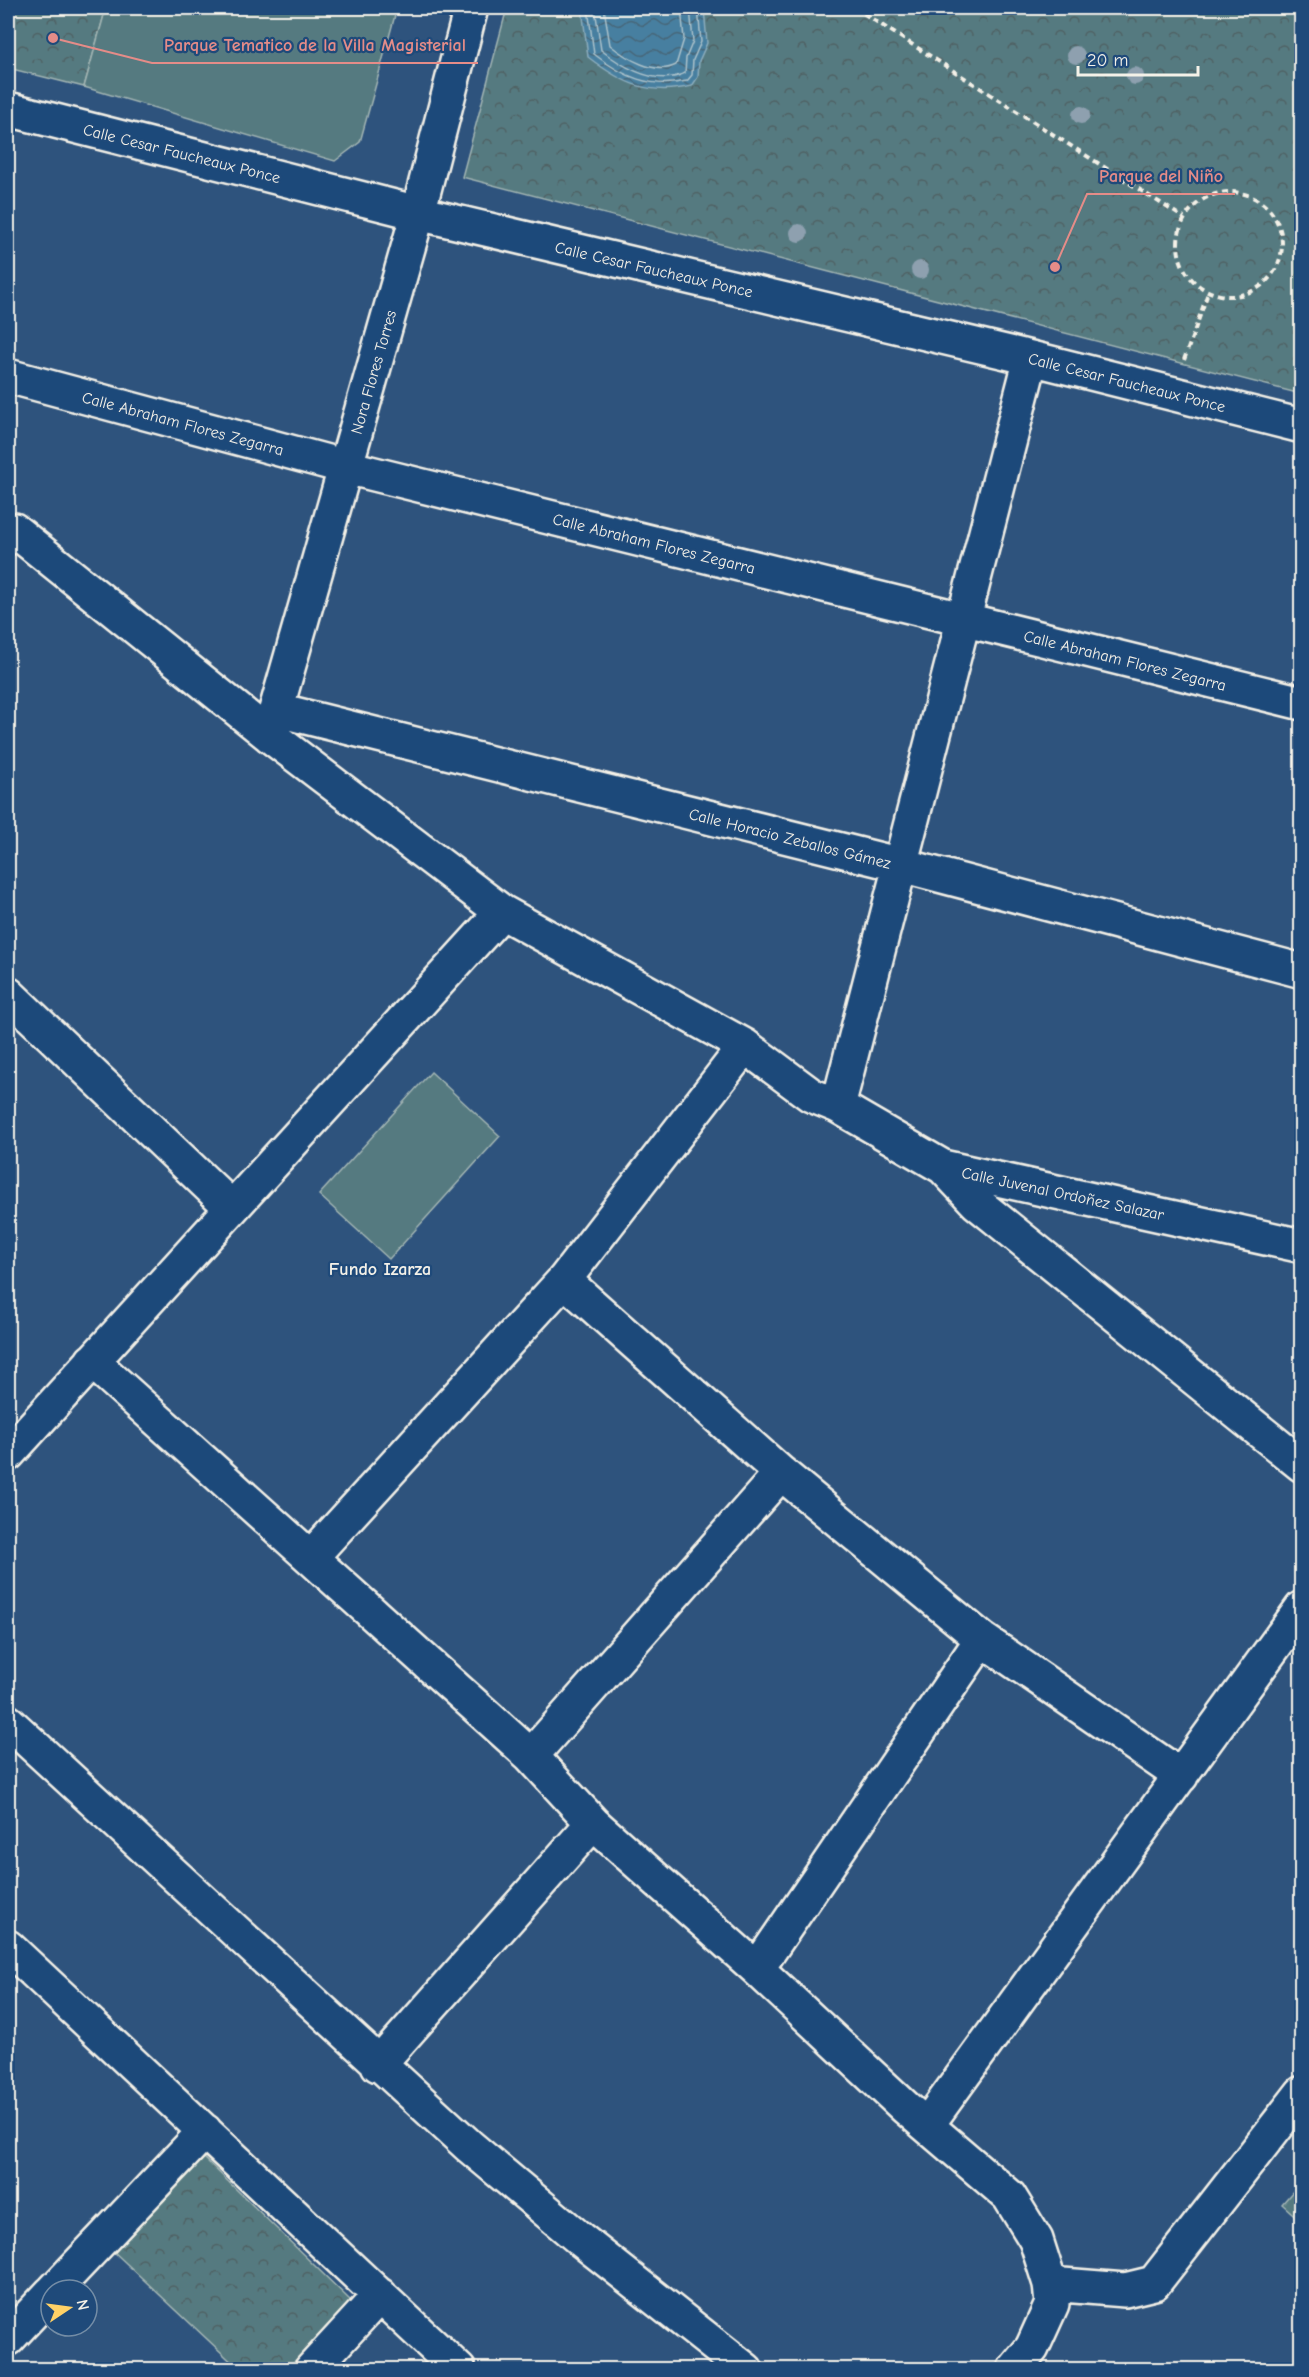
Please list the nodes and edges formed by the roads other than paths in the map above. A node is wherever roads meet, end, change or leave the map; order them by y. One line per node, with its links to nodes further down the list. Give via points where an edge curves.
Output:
1 (471, 8): 3 (street, Nora Flores Torres)
2 (8, 109): 3 (street, Calle Cesar Faucheaux Ponce)
3 (418, 213): 4 (street, Calle Cesar Faucheaux Ponce); 7 (street, Nora Flores Torres)
4 (1031, 358): 6 (street, Calle Cesar Faucheaux Ponce); 9 (street)
5 (8, 376): 7 (street, Calle Abraham Flores Zegarra)
6 (1302, 426)
7 (346, 467): 9 (street, Calle Abraham Flores Zegarra); 11 (street, Nora Flores Torres)
8 (8, 538): 11 (street, Calle Juvenal Ordoñez Salazar, via 14,530)
9 (963, 620): 10 (street, Calle Abraham Flores Zegarra); 12 (street)
10 (1302, 704)
11 (273, 722): 12 (street, Calle Horacio Zeballos Gámez); 13 (street, Calle Juvenal Ordoñez Salazar)
12 (901, 865): 14 (street, Calle Horacio Zeballos Gámez); 17 (street)
13 (502, 912): 16 (street, Calle Juvenal Ordoñez Salazar); 19 (street)
14 (1302, 971)
15 (8, 994): 19 (street)
16 (745, 1046): 17 (street, Calle Juvenal Ordoñez Salazar, via 811,1095); 21 (street)
17 (838, 1106): 18 (street, Calle Juvenal Ordoñez Salazar)
18 (943, 1167): 20 (street, Calle Juvenal Ordoñez Salazar); 24 (street, via 977,1203)
19 (231, 1207): 22 (street)
20 (1302, 1246)
21 (564, 1280): 25 (street); 26 (street)
22 (92, 1361): 23 (street); 26 (street)
23 (8, 1454)
24 (1302, 1465)
25 (781, 1473): 28 (street); 30 (street)
26 (311, 1557): 30 (street)
27 (1302, 1608): 31 (street)
28 (982, 1639): 31 (street); 34 (street)
29 (8, 1722): 35 (street)
30 (531, 1756): 32 (street)
31 (1182, 1776): 37 (street)
32 (593, 1823): 34 (street); 35 (street)
33 (13, 1964): 38 (street)
34 (757, 1969): 37 (street)
35 (378, 2065): 46 (street, via 580,2239)
36 (1302, 2093): 40 (street, via 1154,2283 1125,2290)
37 (927, 2125): 40 (street, via 1009,2196 1036,2240)
38 (205, 2132): 39 (street); 41 (street)
39 (65, 2278)
40 (1050, 2284): 47 (street, via 1052,2304 1032,2348)
41 (380, 2295): 44 (street); 45 (street)
42 (39, 2306): 43 (street)
43 (8, 2339)
44 (311, 2370)
45 (459, 2370)
46 (746, 2370)
47 (1014, 2370)

